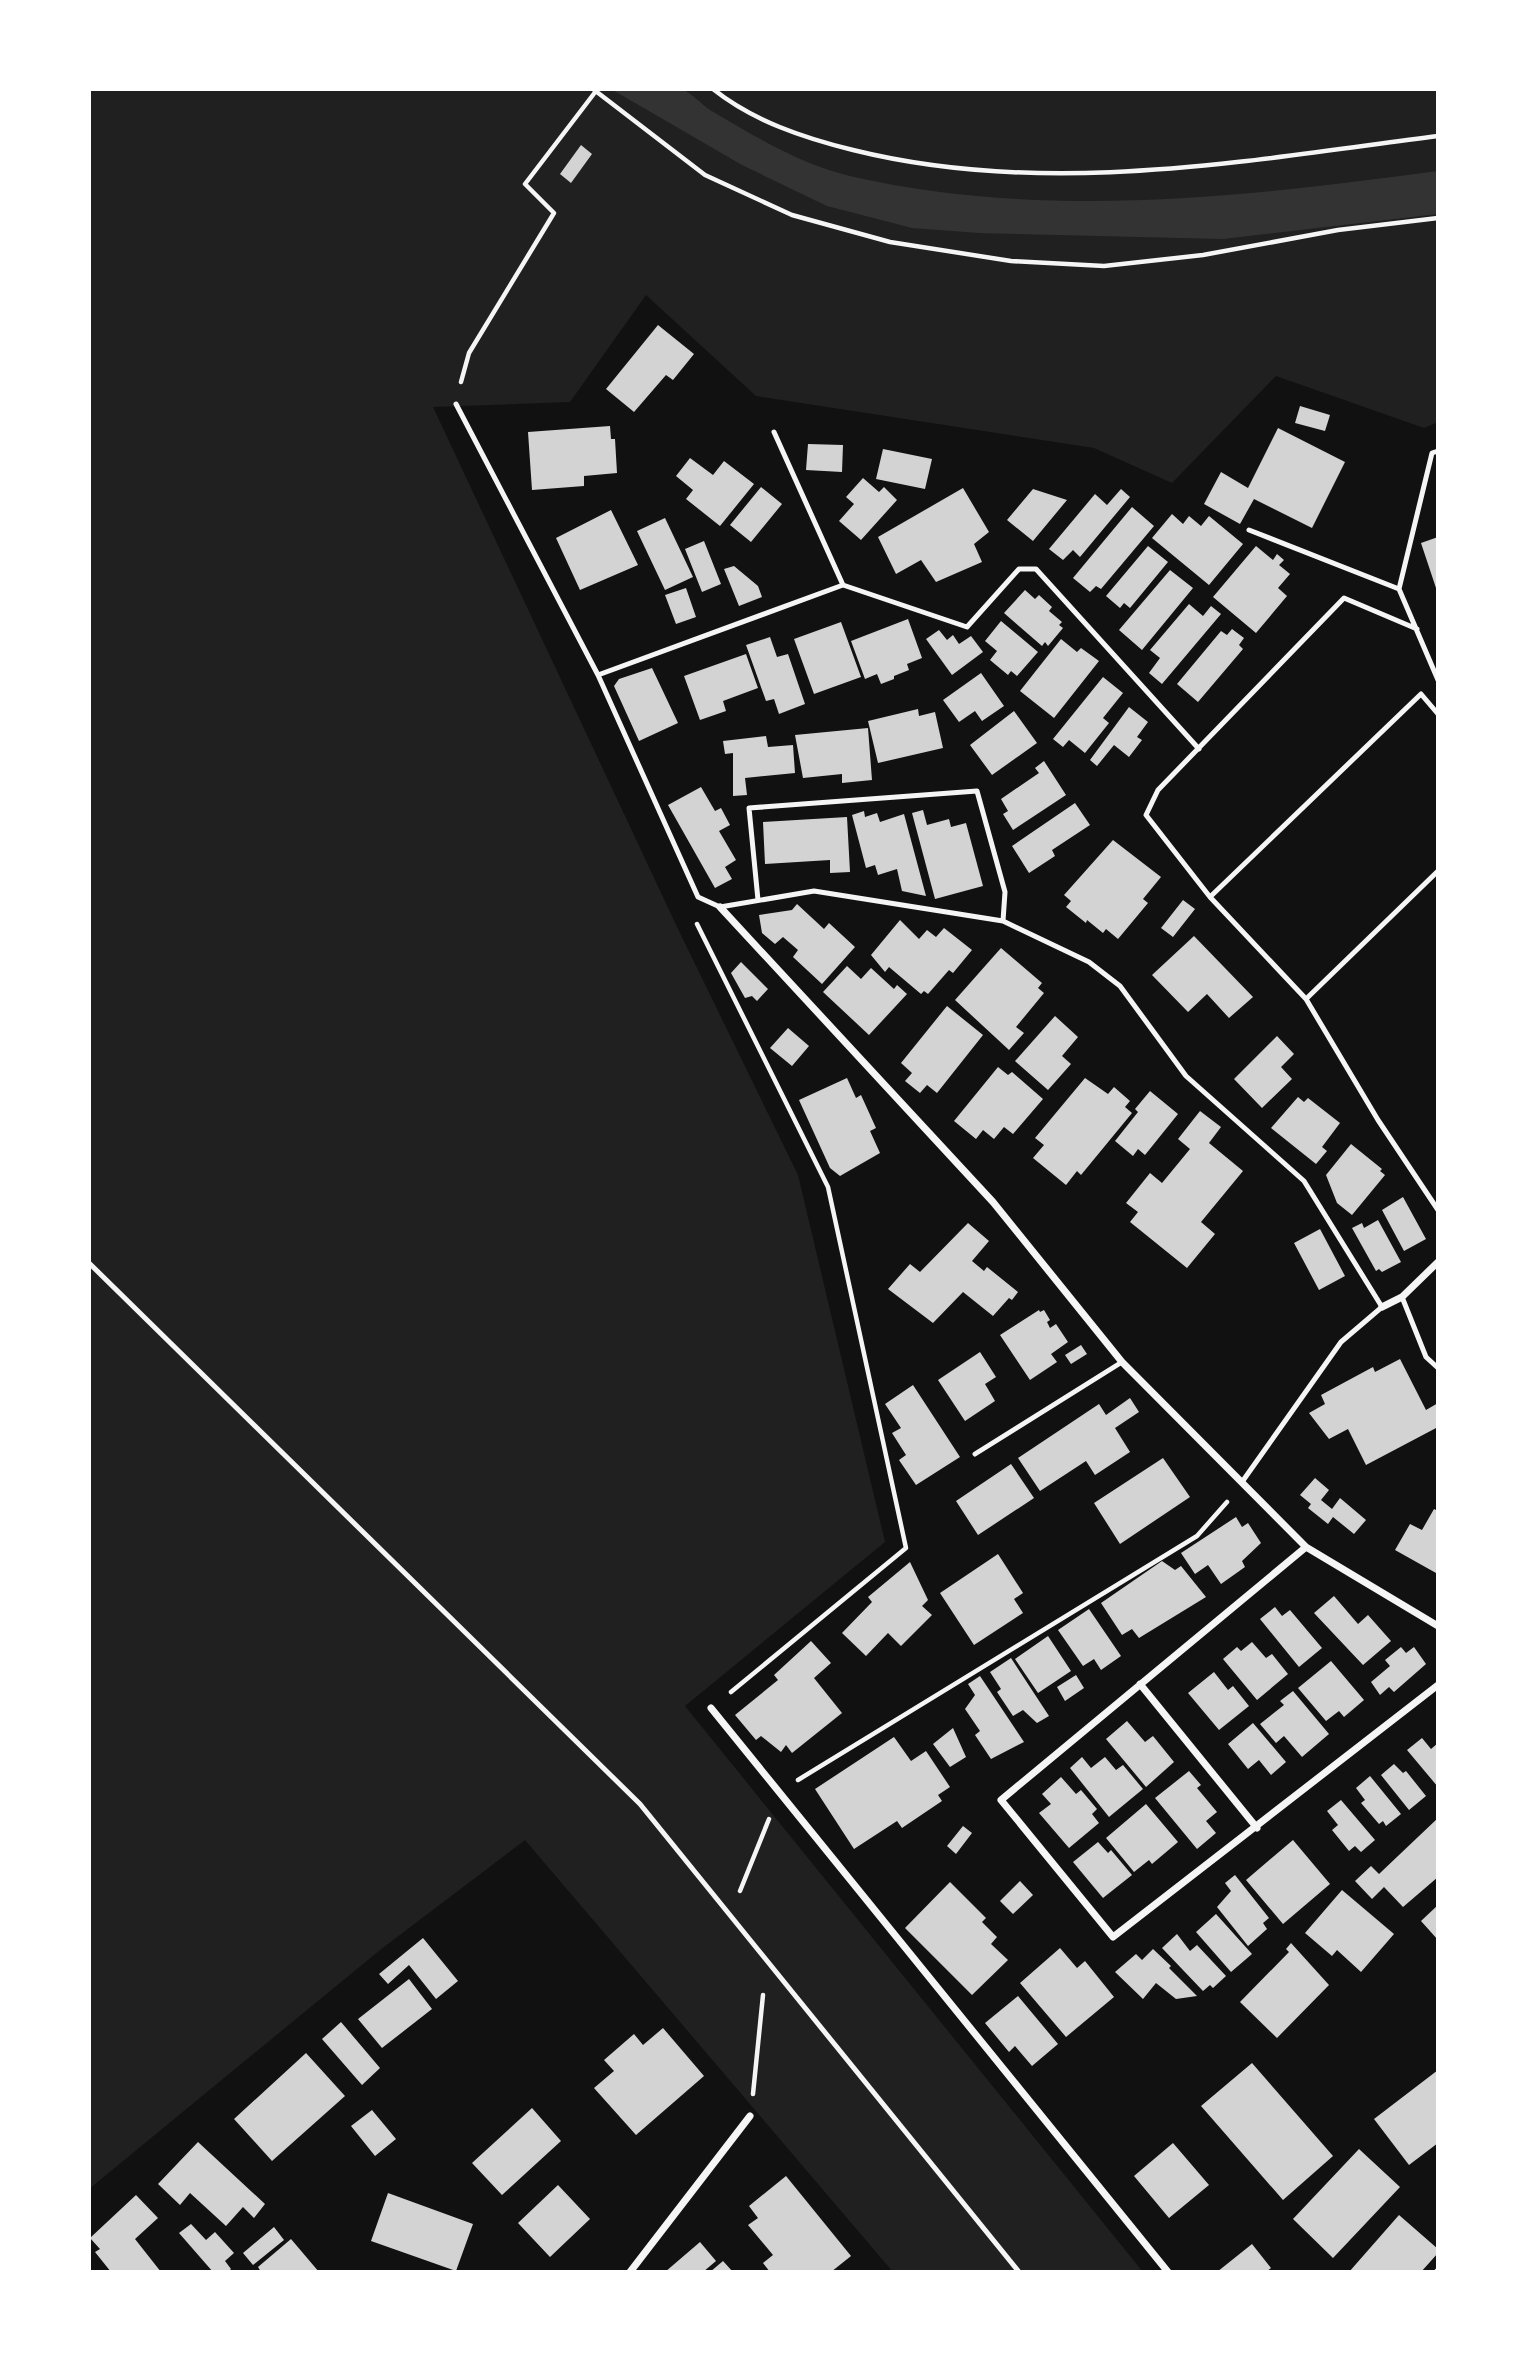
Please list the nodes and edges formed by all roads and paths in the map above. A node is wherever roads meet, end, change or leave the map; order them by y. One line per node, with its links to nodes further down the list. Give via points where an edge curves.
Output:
1 (713, 89): 3 (path, via 731,103 808,140 910,164 1050,175 1185,169)
2 (594, 90): 4 (path, via 705,175 792,215 890,242 998,259 1104,266); 5 (path, via 525,184 554,213)
3 (1438, 135)
4 (1438, 218)
5 (469, 353)
6 (456, 404): 13 (lane)
7 (774, 432): 10 (lane)
8 (1438, 451): 11 (lane, via 1432,453)
9 (1249, 530): 11 (lane)
10 (844, 585): 13 (lane); 16 (lane, via 967,627 1019,569 1036,569)
11 (1399, 589): 12 (lane)
12 (1417, 629): 14 (lane); 16 (lane, via 1344,598)
13 (598, 675): 18 (lane)
14 (1438, 680)
15 (1438, 714): 19 (lane, via 1421,694)
16 (1199, 749): 19 (lane, via 1158,790 1146,815)
17 (1438, 871): 23 (lane)
18 (698, 897): 21 (lane); 37 (path, via 692,913 828,1187 906,1548)
19 (1210, 897): 23 (lane)
20 (758, 900): 21 (lane); 22 (lane, via 814,891); 22 (lane, via 749,808 976,791 1005,892)
21 (720, 907): 29 (street, via 993,1202)
22 (1003, 921): 28 (lane, via 1089,962 1120,986 1186,1076 1304,1181)
23 (1306, 999): 24 (lane)
24 (1438, 1210)
25 (1438, 1262): 27 (street)
26 (89, 1263): 40 (lane, via 640,1804)
27 (1402, 1297): 28 (street); 30 (lane, via 1426,1357)
28 (1382, 1307): 32 (lane, via 1341,1342)
29 (1122, 1362): 31 (lane); 32 (street)
30 (1438, 1368)
31 (975, 1454)
32 (1242, 1482): 33 (street); 38 (path, via 1196,1536)
33 (1306, 1547): 34 (street); 35 (street)
34 (1438, 1626)
35 (1140, 1684): 39 (street); 39 (street, via 1001,1800 1104,1927 1113,1937)
36 (1438, 1685): 39 (street)
37 (711, 1709): 38 (street)
38 (781, 1791): 40 (path); 45 (street)
39 (1257, 1828)
40 (730, 1916): 41 (lane)
41 (767, 1961): 42 (path); 44 (lane)
42 (750, 2116): 43 (street)
43 (630, 2272)
44 (1019, 2272)
45 (1168, 2272)

